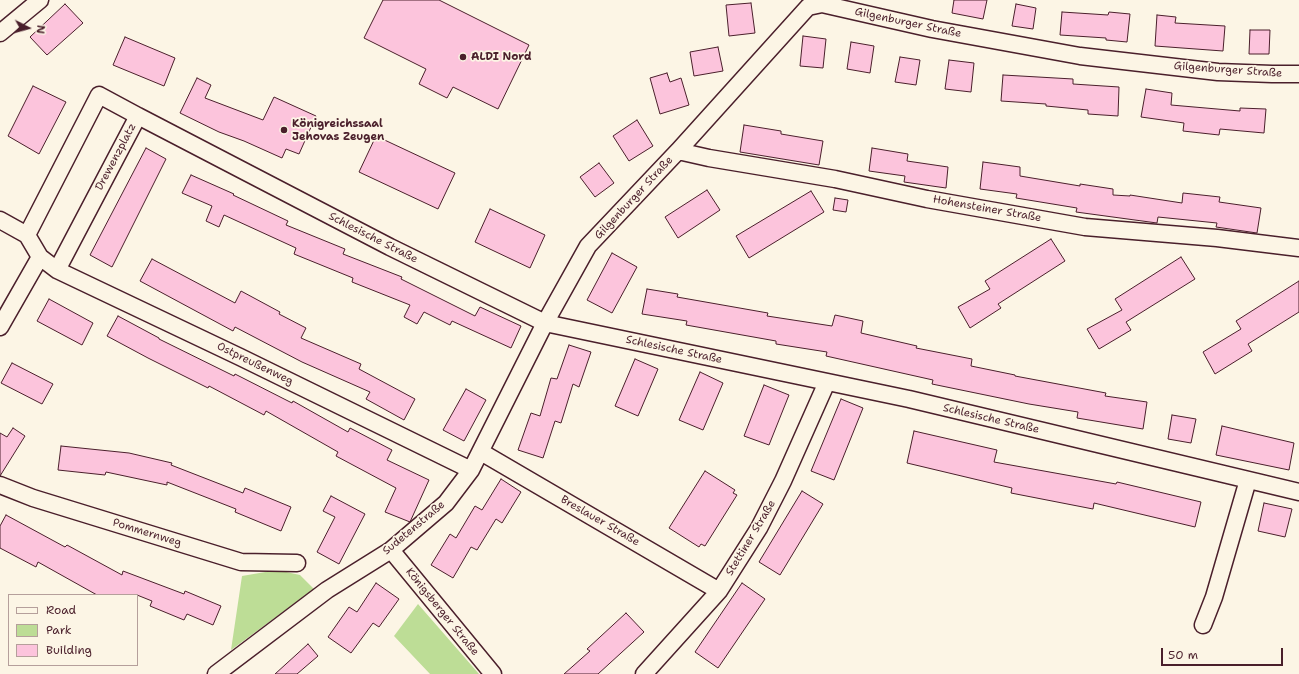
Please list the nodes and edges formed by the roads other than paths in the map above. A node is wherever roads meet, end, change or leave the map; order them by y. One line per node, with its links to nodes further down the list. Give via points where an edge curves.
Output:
1 (40, 0): 2 (street)
2 (0, 33)
3 (1299, 74): 5 (street, Gilgenburger Straße, via 1218,72 1080,56 932,29 822,4 808,7)
4 (138, 116): 7 (street, Drewenzplatz, via 99,95); 10 (street, Drewenzplatz); 11 (street, Schlesische Straße, via 390,247)
5 (678, 151): 8 (street, Hohensteiner Straße, via 1085,227); 11 (street, Gilgenburger Straße, via 588,246)
6 (0, 220): 7 (street)
7 (27, 235): 9 (street)
8 (1299, 248)
9 (40, 257): 10 (street, Ostpreußenweg); 12 (street)
10 (57, 270): 15 (street, Ostpreußenweg)
11 (545, 323): 13 (street, Schlesische Straße); 14 (street, Sudetenstraße)
12 (0, 327)
13 (827, 382): 16 (street, Schlesische Straße); 21 (street, Stettiner Straße, via 759,528)
14 (480, 452): 15 (street, Sudetenstraße); 21 (street, Breslauer Straße)
15 (471, 470): 19 (street, Sudetenstraße, via 446,502)
16 (1248, 480): 18 (street, Schlesische Straße); 22 (street, via 1214,598)
17 (0, 485): 20 (street, Pommernweg, via 33,498 241,562)
18 (1299, 492)
19 (391, 550): 23 (street, Sudetenstraße, via 327,590); 24 (street, Königsberger Straße)
20 (297, 563)
21 (719, 591): 25 (street, Stettiner Straße)
22 (1203, 625)
23 (216, 674)
24 (493, 674)
25 (644, 674)

